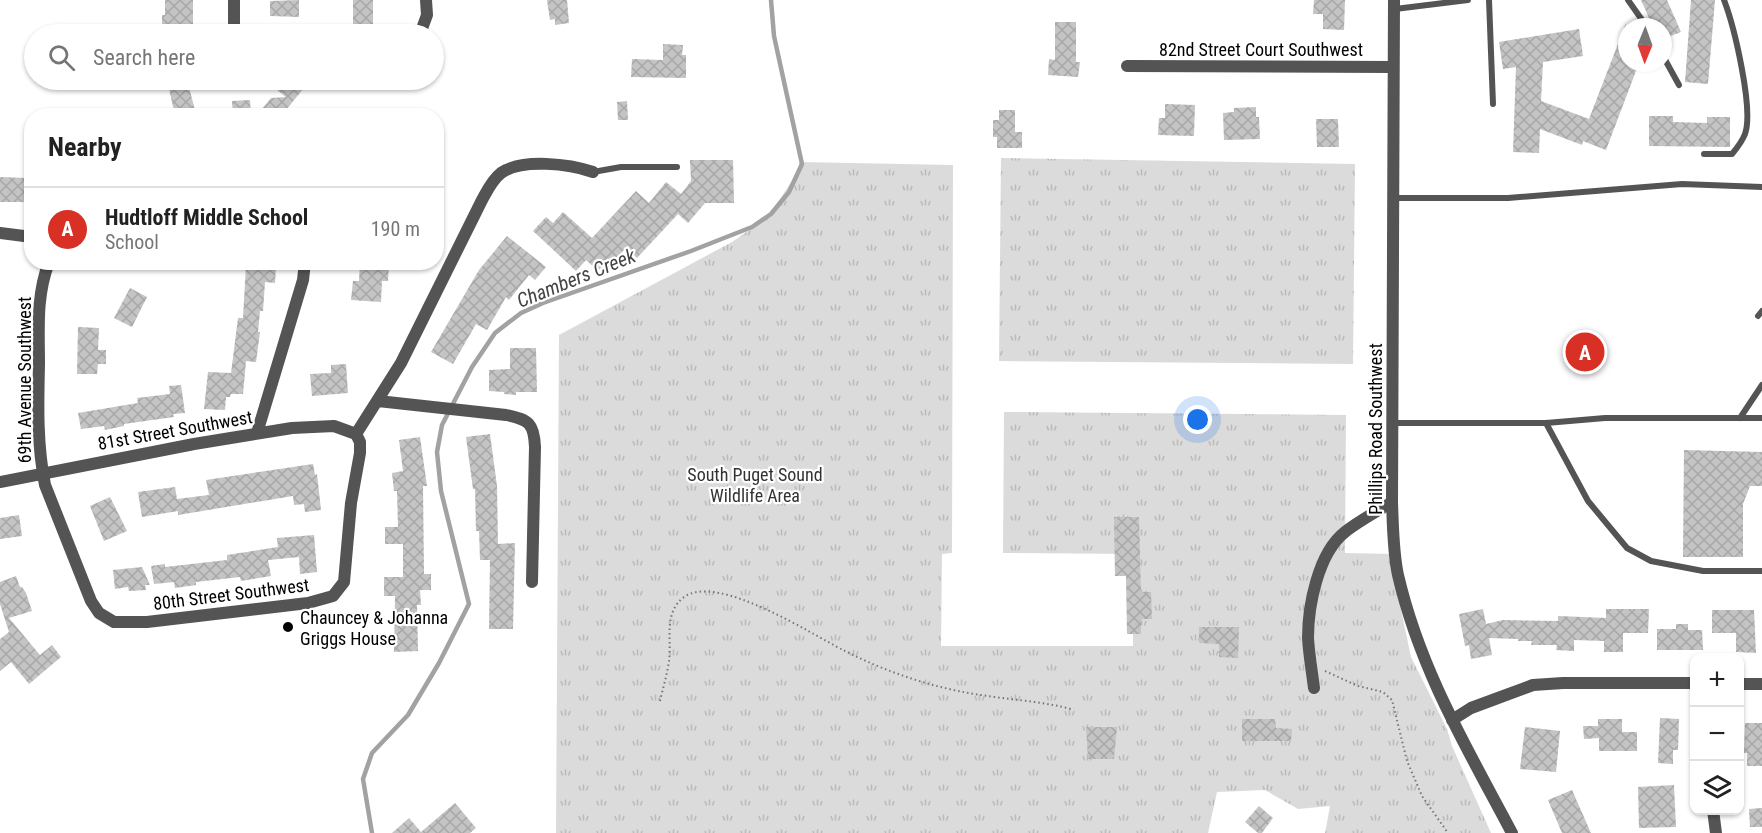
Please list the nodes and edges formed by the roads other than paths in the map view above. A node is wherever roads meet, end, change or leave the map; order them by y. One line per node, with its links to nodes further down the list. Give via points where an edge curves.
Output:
1 (234, 0): 9 (street)
2 (426, 0): 10 (street)
3 (1468, 0): 7 (lane)
4 (1489, 0): 15 (lane)
5 (1628, 0): 8 (lane)
6 (1724, 0): 16 (lane, via 1737,38 1745,133 1732,154)
7 (1394, 4): 12 (street, Phillips Road Southwest)
8 (1641, 18)
9 (234, 24)
10 (424, 24)
11 (1127, 66): 12 (street, 82nd Street Court Southwest)
12 (1393, 67): 20 (street, Phillips Road Southwest)
13 (1672, 72): 14 (lane)
14 (1679, 85)
15 (1493, 104)
16 (1704, 154)
17 (677, 167): 18 (lane, via 621,167)
18 (593, 172): 26 (street, via 569,166 527,165 500,174 482,200 422,323)
19 (1762, 187): 20 (lane, via 1682,184 1508,198)
20 (1394, 198): 29 (street, Phillips Road Southwest)
21 (0, 233): 22 (street)
22 (24, 236)
23 (47, 270): 33 (street, 69th Avenue Southwest, via 40,294 38,417)
24 (304, 270): 31 (street)
25 (1762, 385): 27 (lane)
26 (378, 401): 32 (street); 37 (street, via 518,417 531,425 535,447)
27 (1740, 418): 28 (lane); 30 (lane, via 1598,418)
28 (1762, 418)
29 (1393, 423): 30 (lane); 35 (street, Phillips Road Southwest)
30 (1546, 423): 36 (lane, via 1588,501 1627,548 1651,561 1703,571)
31 (257, 433): 32 (street, 81st Street Southwest, via 321,425); 33 (street, 81st Street Southwest)
32 (356, 434): 38 (street, 80th Street Southwest, via 360,453 344,582 333,596 308,603 147,622)
33 (42, 472): 34 (street, 81st Street Southwest); 38 (street, 69th Avenue Southwest, via 91,601 99,613)
34 (0, 482)
35 (1392, 502): 42 (street, via 1345,532 1324,562 1313,596 1308,638); 43 (street, Phillips Road Southwest, via 1398,574 1425,663)
36 (1762, 571)
37 (532, 582)
38 (114, 622)
39 (1690, 683): 43 (street, via 1533,685 1471,708)
40 (1744, 684): 41 (street)
41 (1762, 684)
42 (1314, 688)
43 (1452, 720): 45 (street, Phillips Road Southwest)
44 (1714, 815): 46 (street)
45 (1512, 833)
46 (1716, 833)

